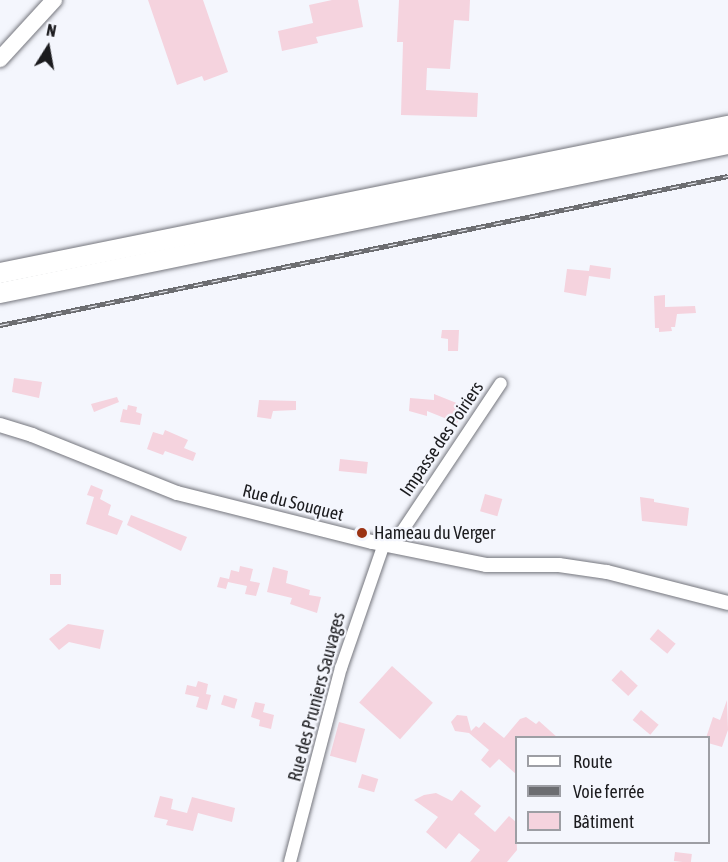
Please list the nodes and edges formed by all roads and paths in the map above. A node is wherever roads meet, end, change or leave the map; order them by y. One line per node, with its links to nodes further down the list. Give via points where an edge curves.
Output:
1 (54, 0): 2 (main road)
2 (0, 59)
3 (728, 126): 5 (highway)
4 (728, 144): 6 (highway)
5 (0, 273)
6 (0, 293)
7 (501, 383): 9 (street, Impasse des Poiriers)
8 (0, 425): 9 (street, Rue du Souquet, via 177,493)
9 (389, 546): 10 (street, Rue du Souquet, via 486,565 559,565 607,572); 11 (street, Rue des Pruniers Sauvages, via 341,668)
10 (728, 603)
11 (290, 862)

